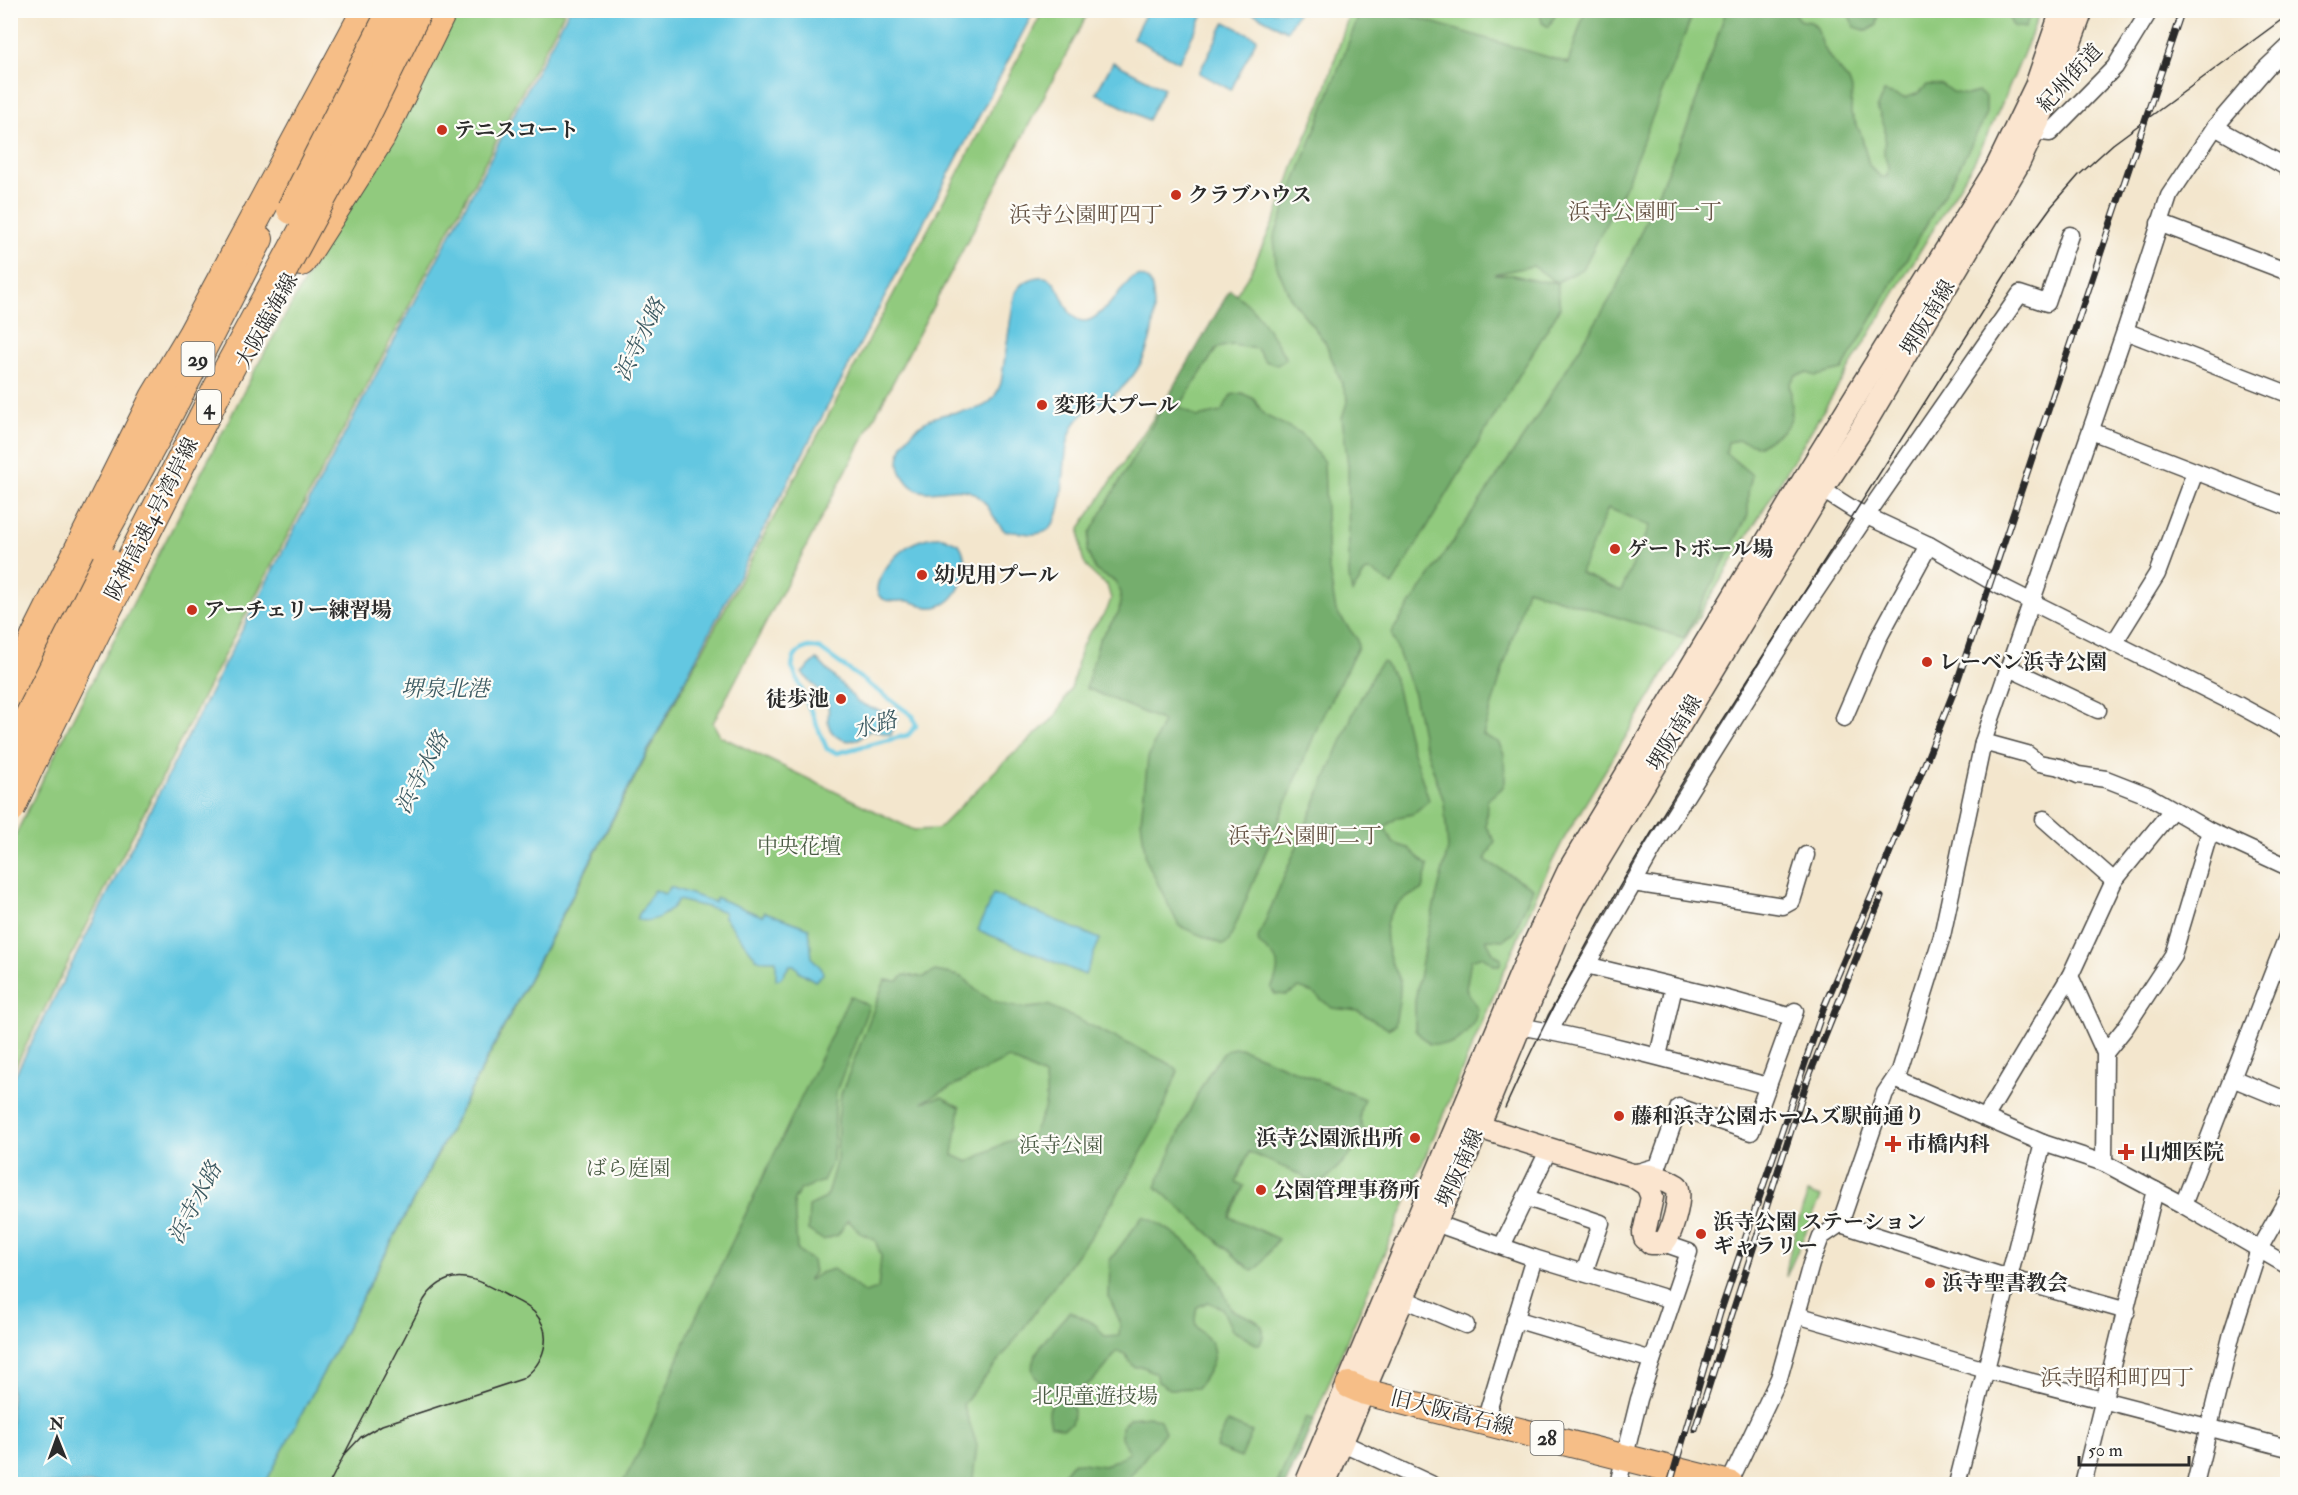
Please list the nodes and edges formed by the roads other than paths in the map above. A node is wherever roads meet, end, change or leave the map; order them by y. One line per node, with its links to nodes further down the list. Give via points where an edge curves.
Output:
1 (367, 10): 29 (highway, via 110,485 36,637)
2 (379, 10): 29 (main road, 大阪臨海線 / 29, via 158,436)
3 (393, 10): 34 (highway, 阪神高速4号湾岸線 / 4, bridge)
4 (417, 10): 36 (highway, 阪神高速4号湾岸線 / 4, bridge, via 361,124 196,432)
5 (429, 10): 16 (main road, 大阪臨海線 / 29)
6 (442, 10): 16 (highway, via 380,137)
7 (2062, 10): 22 (main road, 堺阪南線, via 2036,86 1996,169)
8 (2082, 10): 12 (main road, 堺阪南線)
9 (2150, 10): 12 (street, 紀州街道, via 2115,67 2050,133)
10 (2288, 47): 11 (street)
11 (2215, 127): 13 (street); 14 (street, via 2169,196)
12 (2034, 131): 22 (main road, 堺阪南線, via 1998,202 1861,430)
13 (2288, 168)
14 (2159, 224): 17 (street); 18 (street)
15 (2070, 235): 24 (street, via 2047,303 2020,294)
16 (301, 261): 35 (main road, 大阪臨海線 / 29)
17 (2288, 272)
18 (2125, 331): 19 (street); 20 (street)
19 (2288, 394)
20 (2091, 431): 21 (street); 26 (street)
21 (2195, 472): 23 (street); 27 (street, via 2157,574)
22 (1813, 484): 24 (street); 48 (main road, 堺阪南線, via 1576,897); 57 (main road, 堺阪南線, via 1569,870 1528,957)
23 (2288, 507)
24 (1866, 516): 25 (street); 43 (street)
25 (1929, 546): 26 (street); 31 (street, via 1878,639)
26 (2032, 602): 27 (street); 28 (street)
27 (2114, 643): 32 (street)
28 (2009, 668): 30 (street); 33 (street)
29 (10, 702)
30 (2098, 710)
31 (1844, 718)
32 (2288, 732)
33 (1983, 742): 37 (street, via 2027,754 2039,764 2106,779); 53 (street, via 1942,936)
34 (10, 756)
35 (10, 786)
36 (10, 808)
37 (2172, 810): 39 (street); 42 (street)
38 (2044, 819): 42 (street)
39 (2210, 831): 41 (street); 50 (street, via 2173,955)
40 (1806, 855): 43 (street, via 1792,901 1783,906)
41 (2288, 867)
42 (2114, 881): 46 (street)
43 (1633, 883): 45 (street)
44 (2288, 934): 52 (street)
45 (1586, 965): 47 (street); 49 (street)
46 (2070, 975): 50 (street); 56 (street)
47 (1674, 987): 51 (street); 54 (street, via 1793,1014)
48 (1519, 1026): 49 (street); 57 (main road, 堺阪南線)
49 (1551, 1031): 51 (street)
50 (2105, 1053): 60 (street)
51 (1658, 1056): 54 (street)
52 (2232, 1078): 55 (street); 65 (street)
53 (1895, 1079): 56 (street); 67 (street, via 1877,1113)
54 (1768, 1086): 61 (street, via 1751,1132 1679,1107 1658,1166)
55 (2288, 1101)
56 (1985, 1118): 58 (street)
57 (1469, 1124): 59 (main road); 66 (main road, 堺阪南線); 83 (main road, 堺阪南線)
58 (2043, 1143): 60 (street); 74 (street)
59 (1548, 1149): 61 (main road); 63 (street)
60 (2104, 1163): 62 (street)
61 (1632, 1174): 68 (main road, via 1647,1174 1677,1186 1680,1195 1670,1233)
62 (2155, 1190): 65 (street); 77 (street)
63 (1527, 1198): 69 (street); 73 (street, via 1601,1223)
64 (2288, 1198): 70 (street)
65 (2183, 1205): 70 (street)
66 (1436, 1223): 69 (street); 75 (main road, 堺阪南線)
67 (1840, 1224): 74 (street); 78 (street, via 1821,1237)
68 (1663, 1243): 76 (street, via 1689,1252)
69 (1502, 1246): 71 (street)
70 (2259, 1249): 72 (street); 86 (street, via 2232,1333)
71 (1534, 1258): 73 (street); 79 (street)
72 (2288, 1266)
73 (1584, 1272): 76 (street)
74 (2009, 1278): 77 (street); 82 (street)
75 (1404, 1299): 80 (street); 83 (main road, 堺阪南線)
76 (1672, 1300): 81 (street)
77 (2127, 1311): 84 (street)
78 (1797, 1315): 82 (street); 90 (street, via 1779,1378)
79 (1515, 1319): 81 (street); 85 (street)
80 (1466, 1325)
81 (1652, 1360): 89 (street)
82 (1986, 1370): 84 (street); 95 (street)
83 (1357, 1388): 85 (main road, 旧大阪高石線 / 28); 87 (main road, 堺阪南線); 91 (main road, 堺阪南線)
84 (2103, 1401): 86 (street); 96 (street)
85 (1485, 1421): 89 (main road, 旧大阪高石線 / 28)
86 (2210, 1429): 88 (street); 97 (street)
87 (1343, 1443): 92 (main road, 堺阪南線); 93 (street)
88 (2288, 1448)
89 (1625, 1458): 90 (main road, 旧大阪高石線 / 28); 94 (street)
90 (1728, 1484)
91 (1306, 1485)
92 (1324, 1485)
93 (1431, 1485)
94 (1618, 1485)
95 (1957, 1485)
96 (2082, 1485)
97 (2195, 1485)

